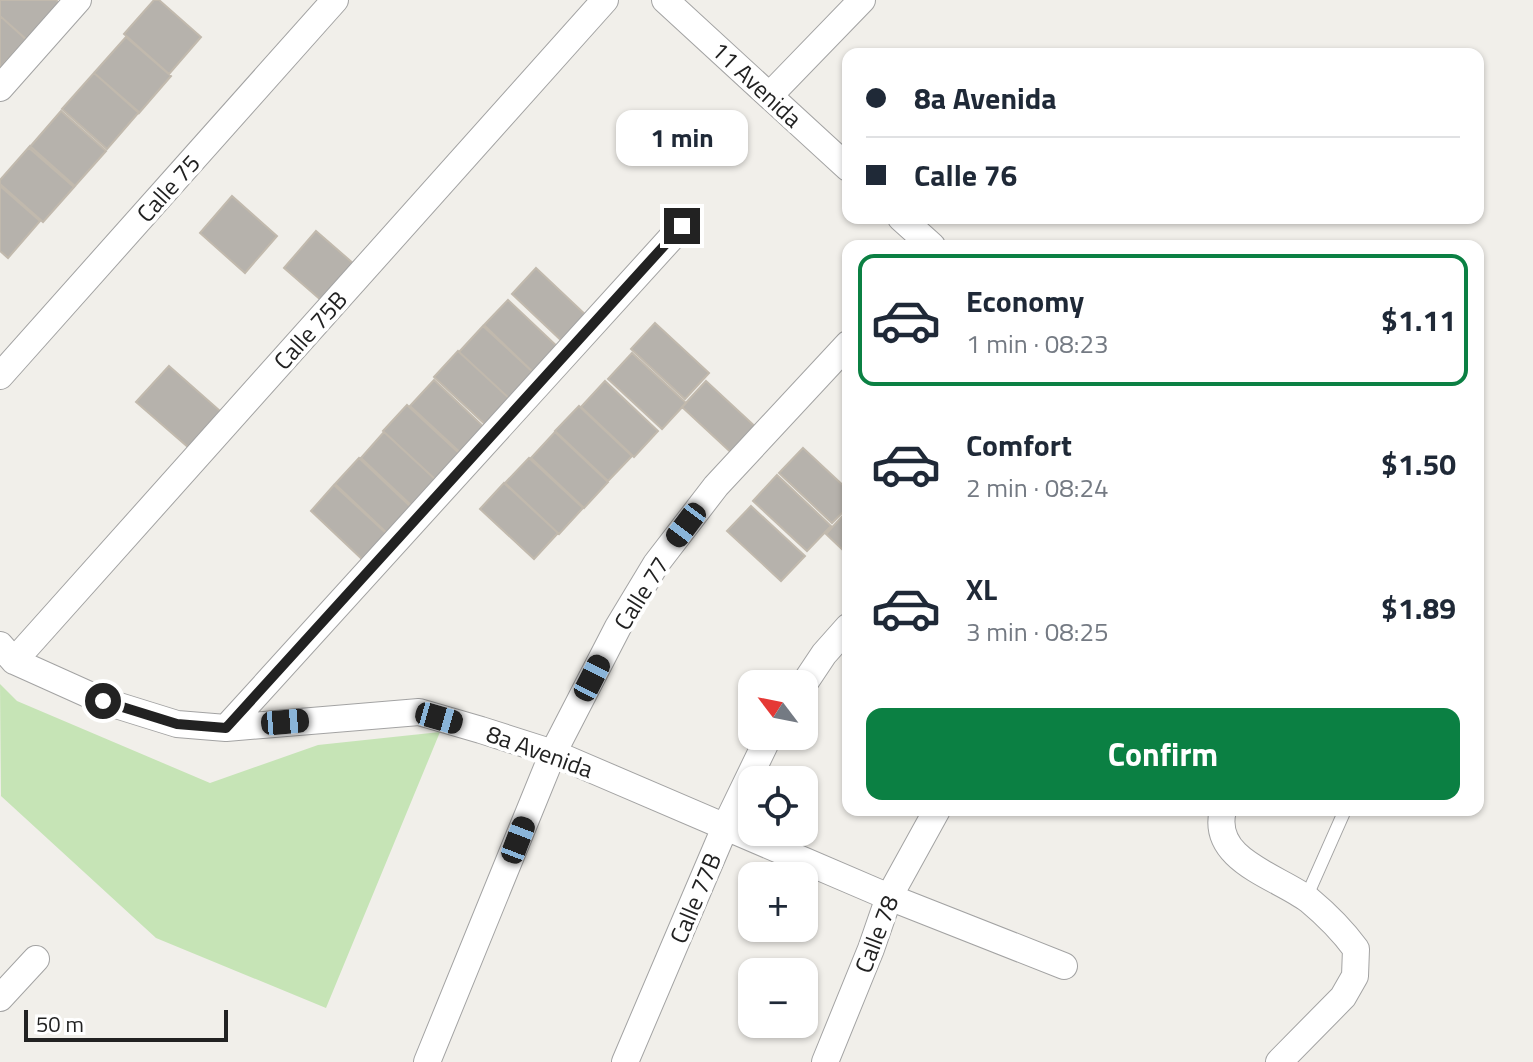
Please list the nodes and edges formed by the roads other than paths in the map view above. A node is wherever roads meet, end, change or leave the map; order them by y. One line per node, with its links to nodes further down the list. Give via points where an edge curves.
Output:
1 (78, 0): 6 (street)
2 (335, 0): 13 (street, Calle 75)
3 (605, 0): 15 (street, Calle 75B)
4 (665, 0): 7 (street, 11 Avenida)
5 (862, 0): 7 (street)
6 (0, 88)
7 (770, 95): 8 (street, 11 Avenida)
8 (842, 162)
9 (908, 224): 11 (street)
10 (682, 226): 17 (street)
11 (925, 240)
12 (842, 350): 19 (street, Calle 77, via 716,486 656,564)
13 (0, 376)
14 (842, 634): 16 (street)
15 (7, 653): 17 (street, 8a Avenida, via 103,701 177,724)
16 (813, 670)
17 (226, 728): 19 (street, 8a Avenida, via 419,712)
18 (762, 750): 23 (street, Calle 77B)
19 (553, 753): 23 (street, 8a Avenida); 29 (street, Calle 77)
20 (934, 816): 24 (street, Calle 78)
21 (1221, 816): 25 (street, via 1227,847)
22 (1342, 816): 25 (lane)
23 (726, 825): 24 (street, 8a Avenida); 30 (street, Calle 77B)
24 (889, 897): 27 (street, 8a Avenida); 31 (street, Calle 78)
25 (1306, 898): 32 (street, via 1356,949 1355,976 1343,997)
26 (36, 959): 28 (street)
27 (1064, 966)
28 (0, 998)
29 (427, 1062)
30 (625, 1062)
31 (825, 1062)
32 (1279, 1062)

